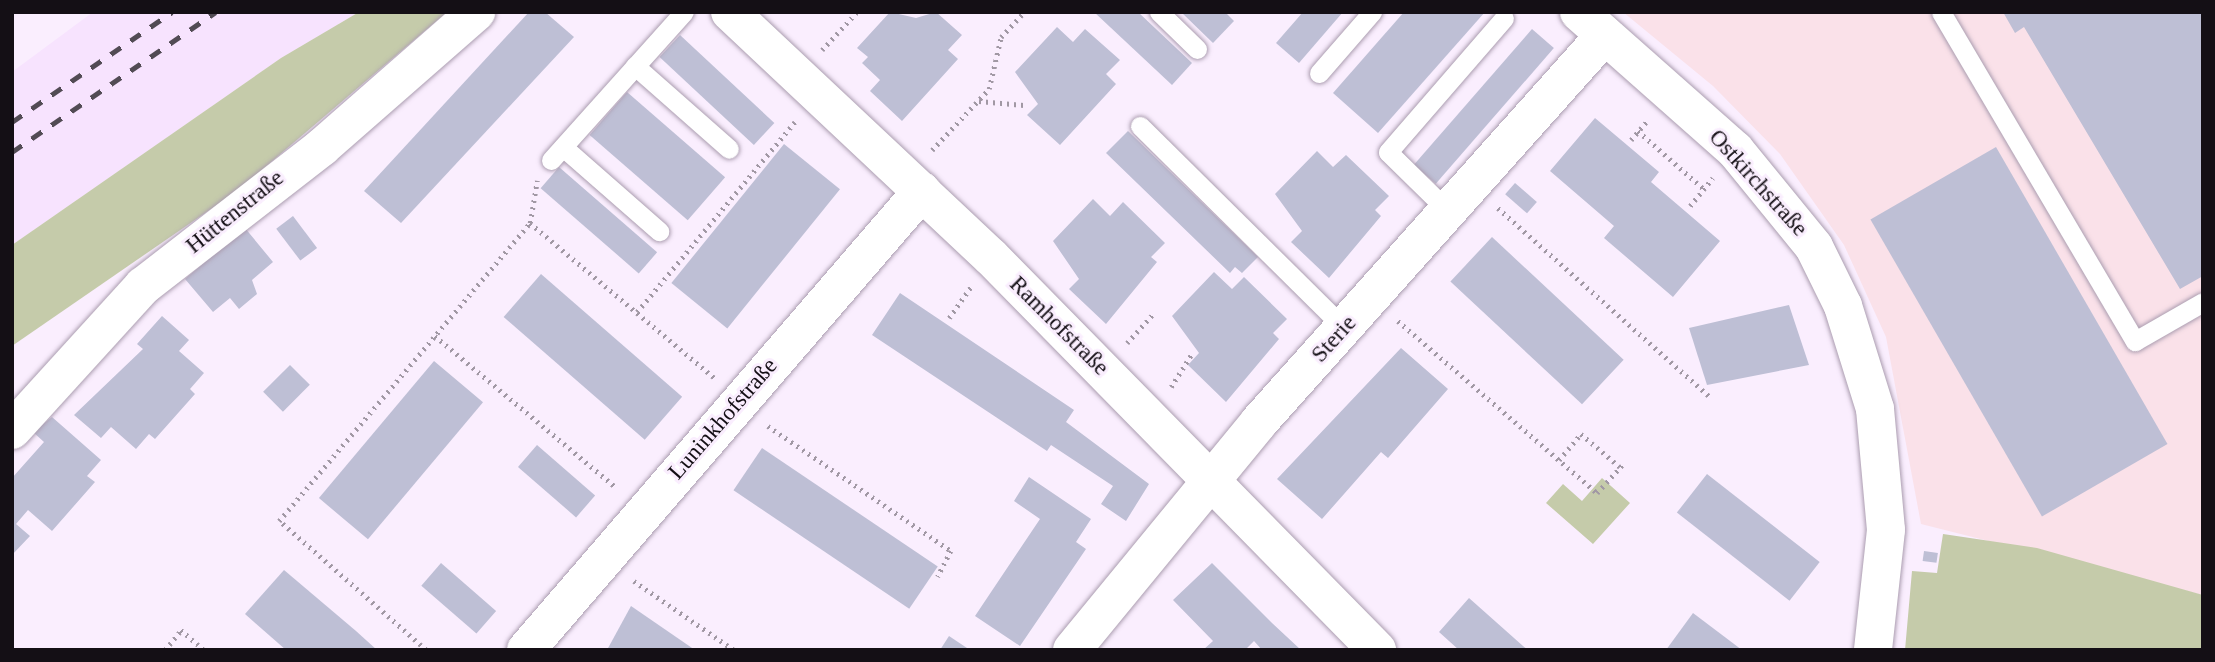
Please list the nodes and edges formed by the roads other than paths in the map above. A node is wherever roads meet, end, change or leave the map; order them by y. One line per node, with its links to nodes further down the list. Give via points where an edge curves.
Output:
1 (476, 12): 19 (street, Hüttenstraße, via 322,147 143,286)
2 (684, 12): 10 (lane)
3 (730, 12): 14 (street, Ramhofstraße)
4 (1159, 12): 9 (lane)
5 (1372, 12): 11 (lane)
6 (1941, 12): 17 (lane, via 2135,341)
7 (1504, 18): 15 (lane, via 1388,152)
8 (1592, 23): 15 (street, Sterie); 24 (street, Ostkirchstraße, via 1735,150 1814,247 1843,306 1875,408 1886,530)
9 (1197, 48)
10 (635, 66): 13 (lane); 16 (lane, via 557,153)
11 (1319, 73)
12 (1140, 126): 18 (lane)
13 (729, 149)
14 (915, 184): 20 (street, Ramhofstraße); 21 (street, Luninkhofstraße, via 738,402)
15 (1460, 198): 18 (street, Sterie)
16 (659, 231)
17 (2203, 302)
18 (1344, 328): 20 (street, Sterie)
19 (12, 430)
20 (1211, 478): 22 (street, Sterie); 23 (street, Ramhofstraße)
21 (526, 650)
22 (1072, 650)
23 (1377, 650)
24 (1873, 650)

